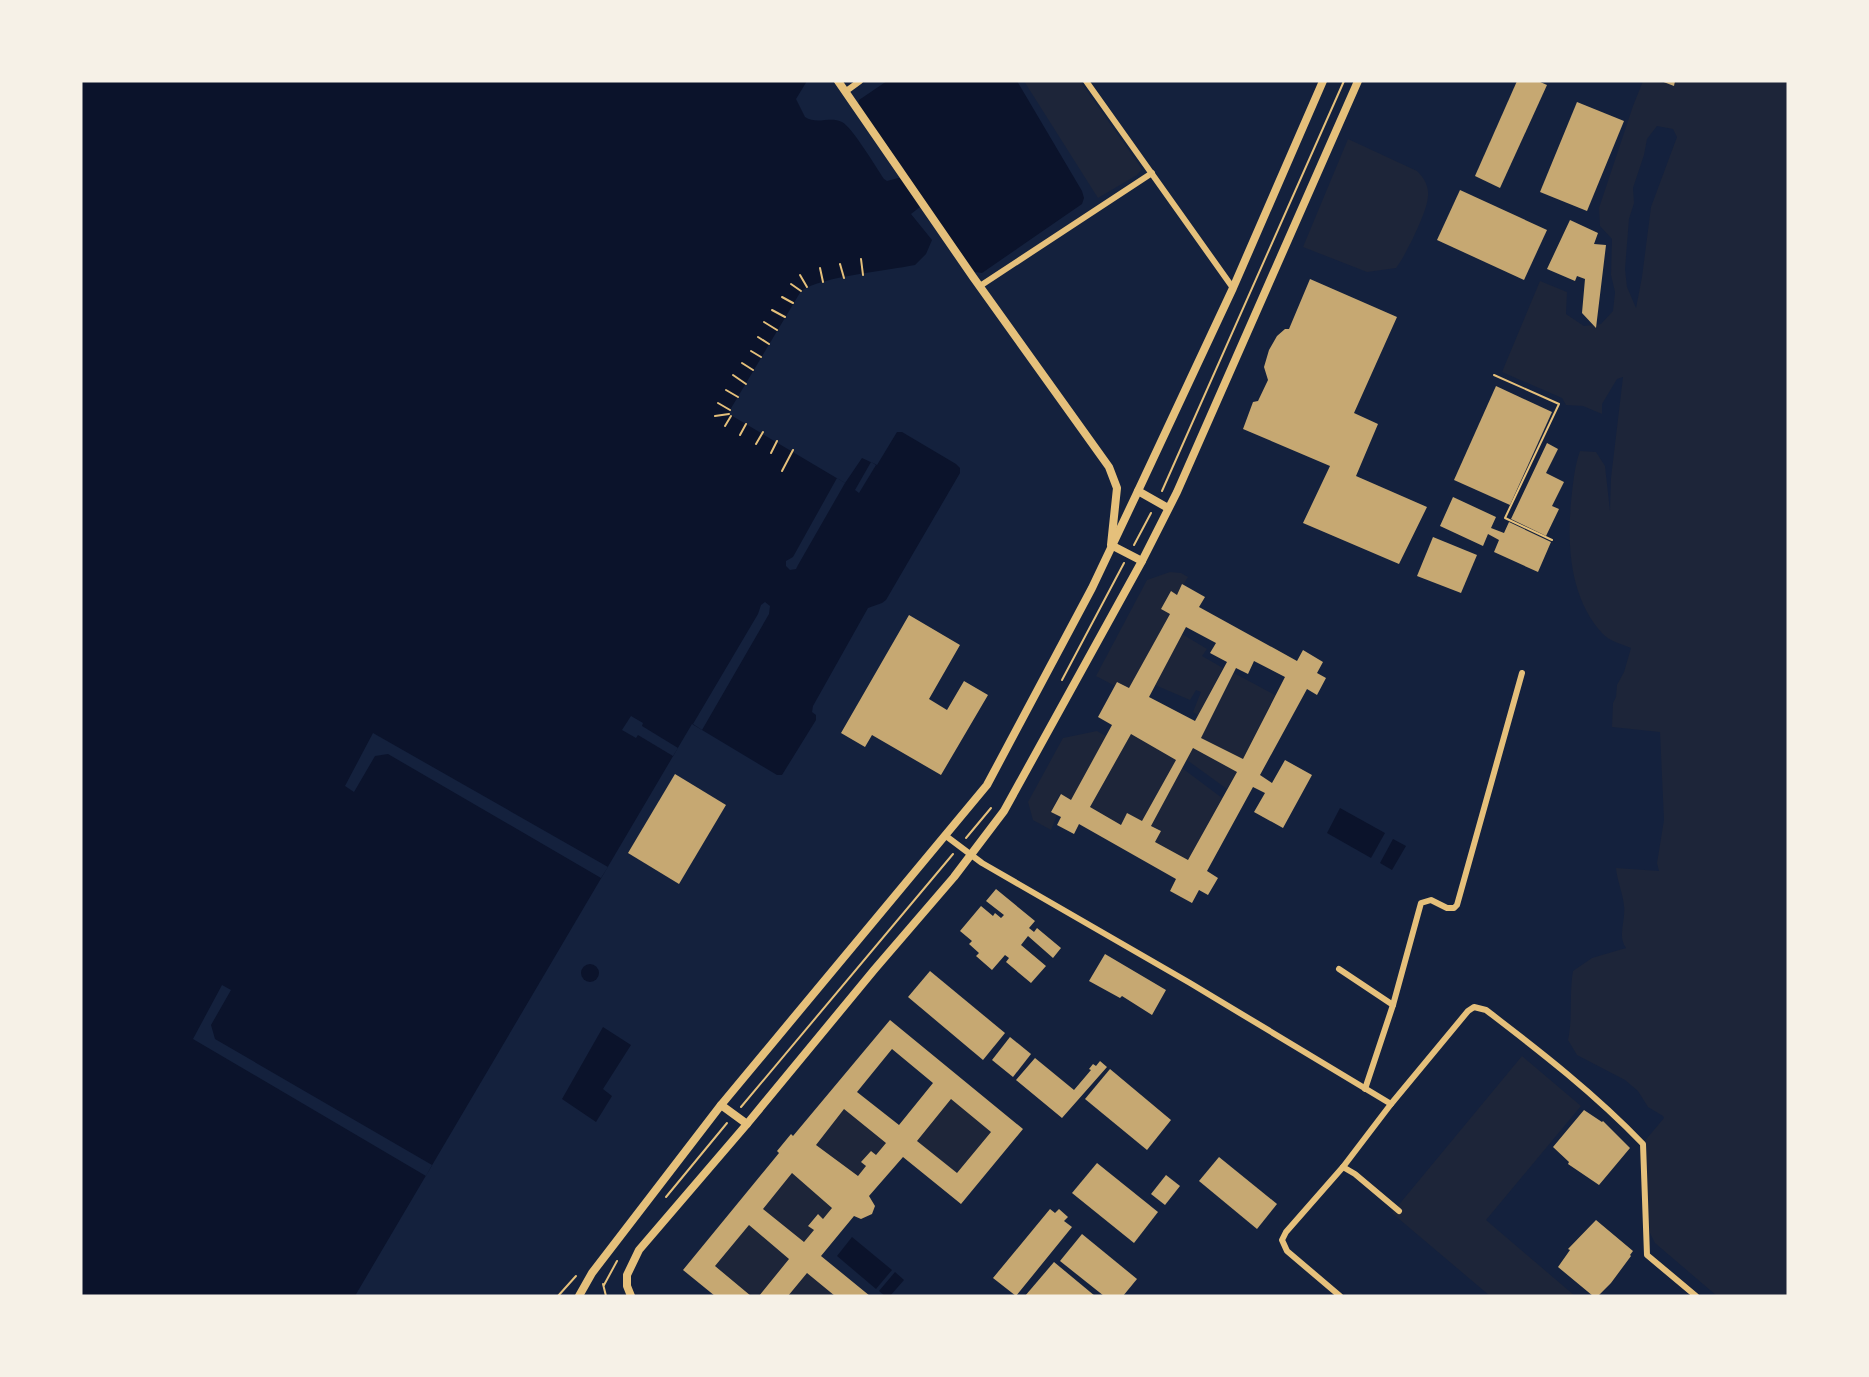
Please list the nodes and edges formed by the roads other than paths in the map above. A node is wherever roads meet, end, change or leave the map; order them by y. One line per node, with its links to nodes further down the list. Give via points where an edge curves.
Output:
1 (838, 81): 6 (street)
2 (860, 81): 6 (street)
3 (1086, 81): 7 (street)
4 (1323, 81): 9 (street)
5 (1358, 81): 11 (street)
6 (847, 95): 8 (street)
7 (1152, 173): 8 (street); 9 (street)
8 (980, 286): 12 (street, via 1109,468 1117,489)
9 (1233, 288): 10 (street)
10 (1138, 491): 11 (street); 12 (street)
11 (1168, 508): 13 (street)
12 (1112, 545): 13 (street); 15 (street, via 987,785)
13 (1142, 561): 16 (street, via 1004,811)
14 (1522, 673): 18 (street, via 1458,902 1454,908 1431,900 1421,903)
15 (946, 836): 16 (street); 21 (street)
16 (970, 856): 19 (street); 22 (street)
17 (1339, 969): 18 (street)
18 (1393, 1005): 19 (street)
19 (1365, 1089): 20 (street)
20 (1390, 1104): 23 (street); 28 (street, via 1468,1011 1474,1007 1486,1010 1554,1062 1643,1144 1647,1255)
21 (721, 1105): 22 (street); 25 (street, via 599,1264)
22 (747, 1124): 26 (street, via 639,1250 627,1275)
23 (1343, 1167): 24 (street); 27 (street, via 1282,1240 1287,1251)
24 (1399, 1211)
25 (579, 1296)
26 (631, 1296)
27 (1340, 1296)
28 (1696, 1296)

